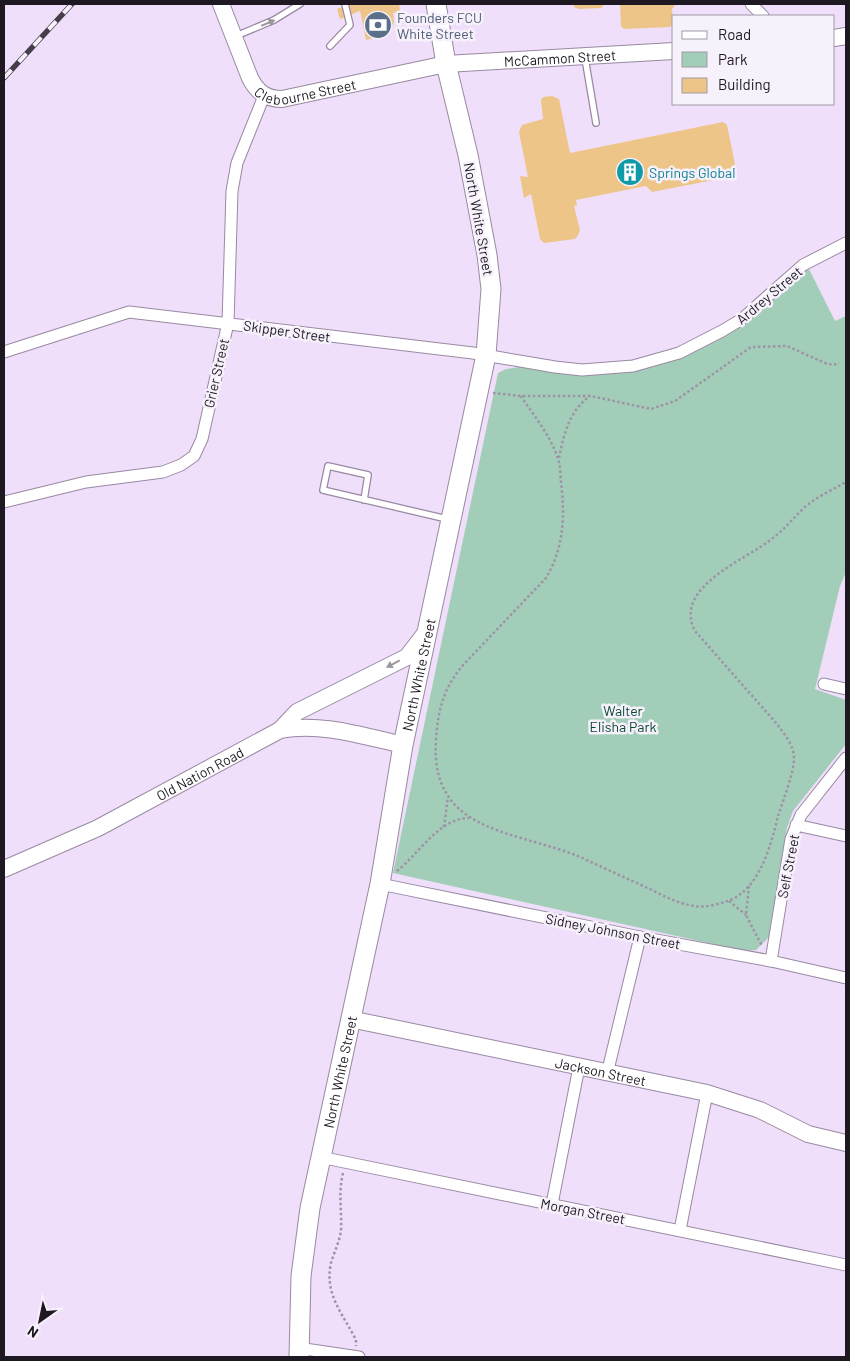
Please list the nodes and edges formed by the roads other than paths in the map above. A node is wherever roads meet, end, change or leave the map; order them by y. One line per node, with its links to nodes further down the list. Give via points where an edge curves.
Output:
1 (221, 4): 7 (main road, Clebourne Street)
2 (300, 4): 7 (lane, one-way to 2, via 274,20)
3 (345, 4): 8 (lane, via 350,25)
4 (436, 4): 11 (main road, North White Street)
5 (751, 4): 6 (street)
6 (762, 15)
7 (234, 37): 12 (main road, Clebourne Street, via 255,88)
8 (330, 46)
9 (672, 51): 10 (main road, McCammon Street)
10 (584, 56): 11 (main road, McCammon Street); 13 (lane)
11 (446, 64): 12 (main road, Clebourne Street, via 282,99); 17 (main road, North White Street, via 487,255 491,289)
12 (264, 96): 15 (street, Grier Street, via 237,163 232,191)
13 (596, 122)
14 (846, 243): 17 (street, Ardrey Street, via 802,265 729,327 662,358 633,366 582,370)
15 (228, 322): 16 (street, Skipper Street, via 129,312); 17 (street, Skipper Street); 19 (street, Grier Street, via 202,439 194,456 163,472 86,482)
16 (4, 352)
17 (486, 355): 20 (main road, North White Street)
18 (364, 500): 18 (lane, via 323,490 328,466 368,475); 20 (lane)
19 (4, 502)
20 (452, 520): 21 (main road, North White Street)
21 (428, 631): 24 (main road, one-way to 24, via 407,657 297,712); 25 (main road, North White Street)
22 (824, 684): 23 (street)
23 (846, 689)
24 (280, 730): 25 (main road, Old Nation Road, via 297,726 318,727); 29 (main road, Old Nation Road, via 98,828)
25 (403, 745): 30 (main road, North White Street)
26 (846, 758): 27 (street, Self Street)
27 (796, 825): 28 (street); 32 (street, Self Street)
28 (846, 836)
29 (4, 869)
30 (386, 879): 31 (street, Sidney Johnson Street); 34 (main road, North White Street)
31 (640, 937): 32 (street, Sidney Johnson Street); 36 (street)
32 (770, 961): 33 (street, Sidney Johnson Street)
33 (846, 978)
34 (350, 1018): 35 (main road, Jackson Street); 39 (main road, North White Street)
35 (578, 1067): 36 (main road, Jackson Street); 40 (street)
36 (607, 1074): 37 (main road, Jackson Street)
37 (707, 1093): 38 (main road, Jackson Street, via 760,1110 808,1134); 41 (street)
38 (846, 1143)
39 (320, 1158): 40 (street, Morgan Street); 43 (main road, North White Street, via 301,1276)
40 (552, 1204): 41 (street, Morgan Street)
41 (680, 1230): 42 (street, Morgan Street)
42 (846, 1265)
43 (298, 1353): 44 (street)
44 (358, 1357)

